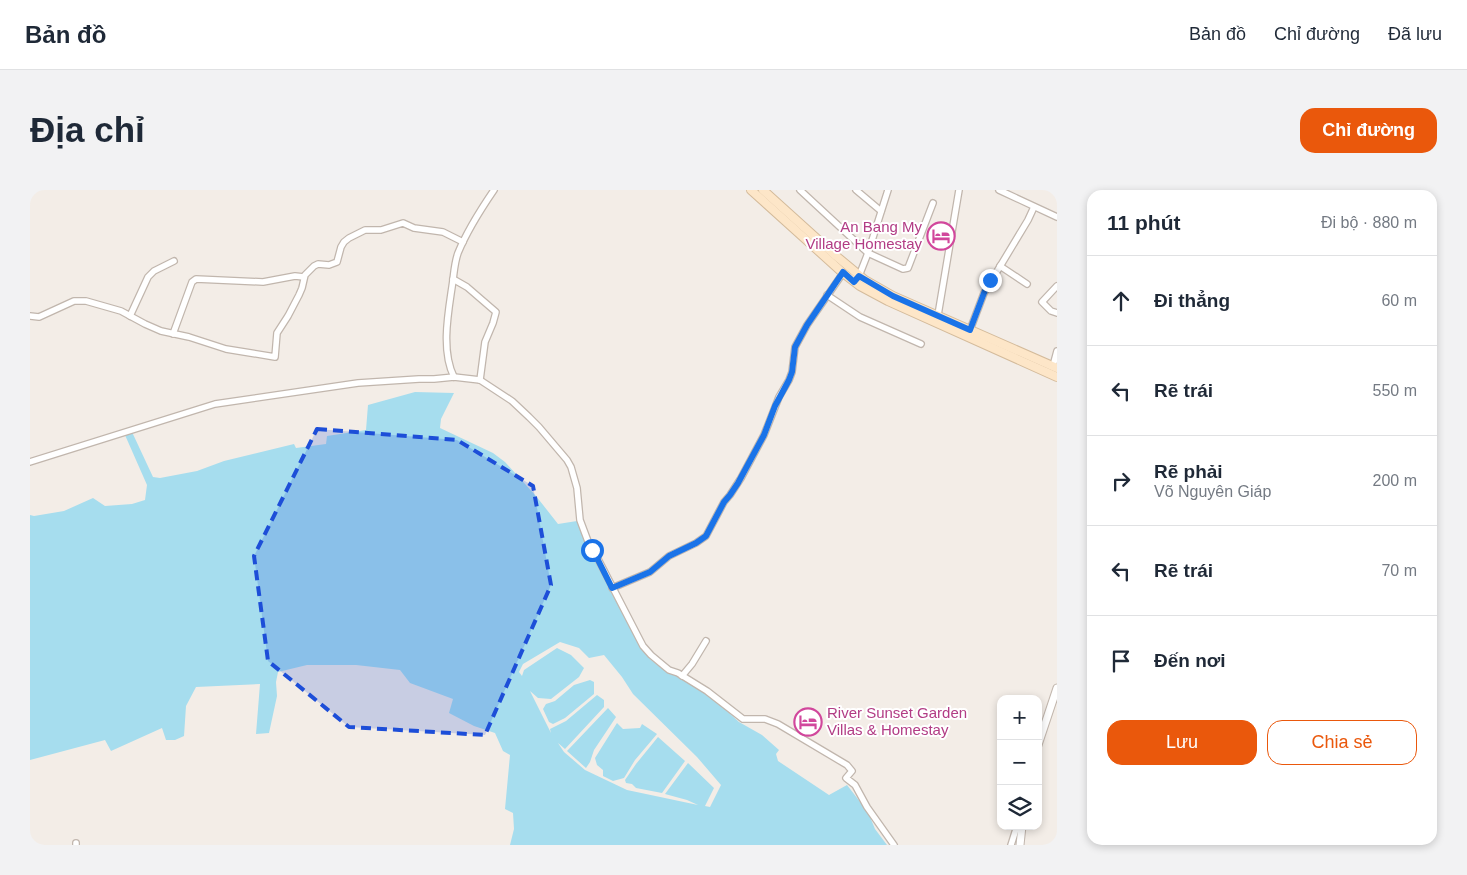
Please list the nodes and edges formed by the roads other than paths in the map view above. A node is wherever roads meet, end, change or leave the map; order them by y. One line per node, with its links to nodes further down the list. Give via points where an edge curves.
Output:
1 (494, 190): 13 (street)
2 (751, 190): 17 (main road)
3 (763, 190): 20 (main road)
4 (800, 190): 14 (street)
5 (856, 190): 11 (street)
6 (888, 190): 11 (street)
7 (958, 190): 25 (street)
8 (999, 190): 10 (street)
9 (933, 203): 14 (street, via 908,268 903,269)
10 (1034, 207): 12 (street); 16 (street)
11 (881, 211): 14 (street)
12 (1057, 217)
13 (463, 242): 18 (street, via 443,232 403,223 381,230 364,230 344,241 337,262 318,264); 19 (street)
14 (868, 253): 20 (street)
15 (174, 261): 27 (street, via 148,277)
16 (1000, 266): 21 (street); 28 (street, via 984,293)
17 (843, 272): 20 (main road); 23 (street)
18 (304, 277): 29 (street, via 263,282 196,279 192,282); 29 (street, via 299,295 277,333 275,357)
19 (452, 279): 33 (street, via 447,326 449,366); 35 (street, via 467,287 496,312 485,342)
20 (857, 279): 25 (main road); 34 (main road, via 888,301)
21 (1028, 284)
22 (1057, 286): 24 (street, via 1042,302)
23 (827, 295): 30 (street, via 860,317); 37 (street, via 795,347 792,372 764,435 706,536 669,556 650,572)
24 (1057, 313)
25 (938, 315): 28 (main road)
26 (30, 316): 27 (street, via 39,317 81,300)
27 (130, 316): 29 (street)
28 (970, 330): 32 (main road)
29 (173, 334)
30 (921, 344)
31 (1057, 352): 32 (street)
32 (1055, 367)
33 (454, 377): 35 (street); 36 (street, via 341,385 215,404)
34 (1057, 377)
35 (480, 380): 37 (street, via 512,401 567,460 577,488 580,520)
36 (30, 462)
37 (612, 588): 39 (street, via 643,646 669,670)
38 (706, 641): 39 (street)
39 (682, 676): 44 (street, via 743,719 765,719 778,724 847,765 852,771 846,778 855,785)
40 (1057, 688): 41 (street)
41 (1040, 740)
42 (1016, 830): 45 (street)
43 (1022, 830): 46 (street)
44 (894, 845)
45 (1011, 845)
46 (1020, 845)

